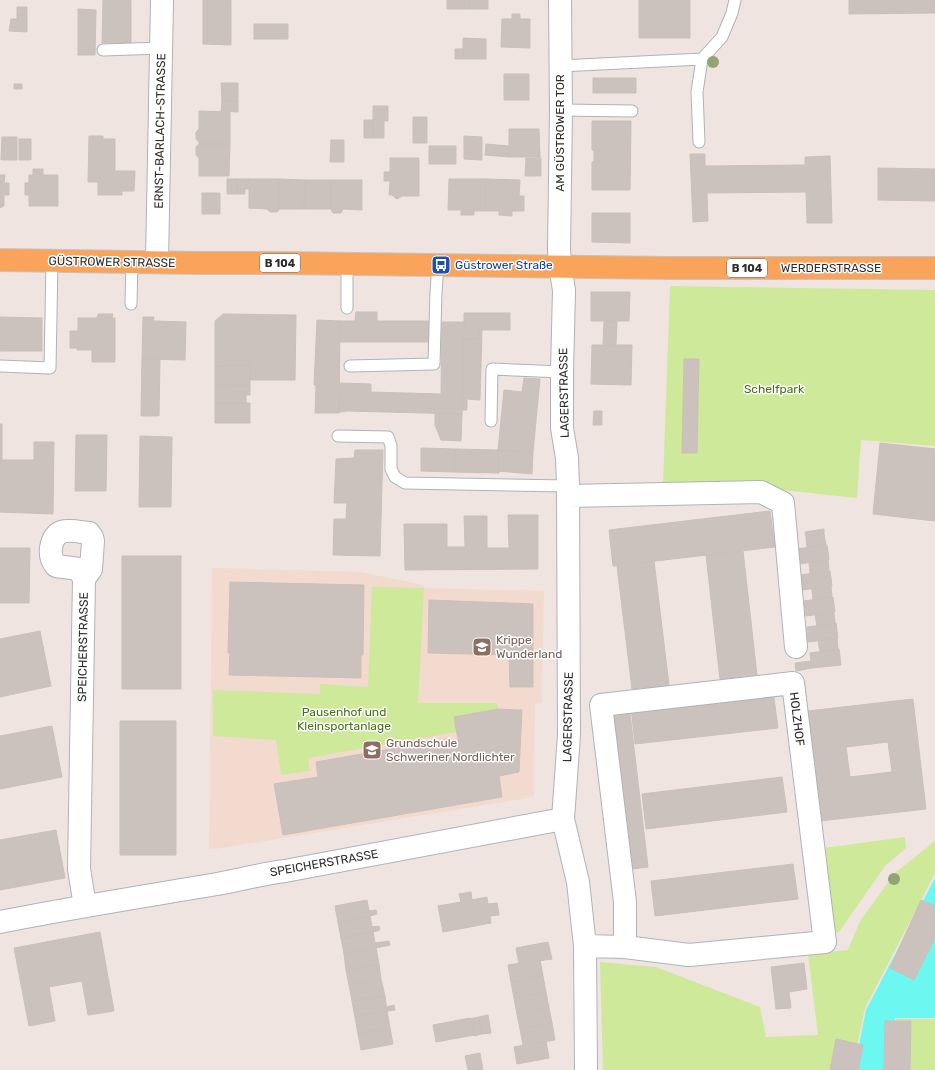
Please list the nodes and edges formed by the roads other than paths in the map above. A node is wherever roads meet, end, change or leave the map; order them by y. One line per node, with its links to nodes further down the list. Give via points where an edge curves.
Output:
1 (162, 0): 4 (street, ERNST-BARLACH-STRASSE)
2 (560, 0): 7 (street, AM GÜSTROWER TOR)
3 (735, 0): 6 (lane, via 722,38)
4 (162, 48): 5 (lane); 14 (street, ERNST-BARLACH-STRASSE)
5 (103, 50)
6 (702, 59): 7 (lane); 10 (lane, via 697,92)
7 (560, 66): 8 (street, AM GÜSTROWER TOR)
8 (561, 110): 9 (lane); 17 (street, AM GÜSTROWER TOR)
9 (632, 111)
10 (699, 142)
11 (0, 260): 12 (main road, GÜSTROWER STRASSE / B 104)
12 (52, 260): 13 (main road, GÜSTROWER STRASSE / B 104); 21 (lane, via 50,368)
13 (132, 261): 14 (main road, GÜSTROWER STRASSE / B 104); 19 (lane)
14 (157, 262): 15 (main road, GÜSTROWER STRASSE / B 104)
15 (347, 263): 16 (main road, GÜSTROWER STRASSE / B 104); 20 (lane)
16 (438, 265): 17 (main road, GÜSTROWER STRASSE / B 104); 22 (lane, via 434,364)
17 (560, 266): 18 (main road, WERDERSTRASSE / B 104); 23 (street, LAGERSTRASSE, via 564,290)
18 (935, 268)
19 (131, 304)
20 (347, 308)
21 (0, 366)
22 (350, 366)
23 (562, 372): 24 (lane, via 492,369); 26 (street, LAGERSTRASSE, via 562,428 568,458)
24 (491, 421)
25 (338, 436): 26 (lane, via 388,437 391,446 391,469 395,477 405,483)
26 (568, 491): 28 (street, via 761,492 783,503); 29 (street, LAGERSTRASSE, via 570,735)
27 (84, 579): 30 (street, SPEICHERSTRASSE, via 79,869)
28 (796, 647)
29 (563, 819): 30 (street, SPEICHERSTRASSE, via 218,884); 32 (street, LAGERSTRASSE, via 578,882)
30 (85, 906): 31 (street, SPEICHERSTRASSE)
31 (0, 922)
32 (585, 946): 33 (street, HOLZHOF); 34 (street, LAGERSTRASSE)
33 (625, 947): 33 (street, HOLZHOF, via 689,955 825,942 793,683 601,705 625,902)
34 (586, 1070)

